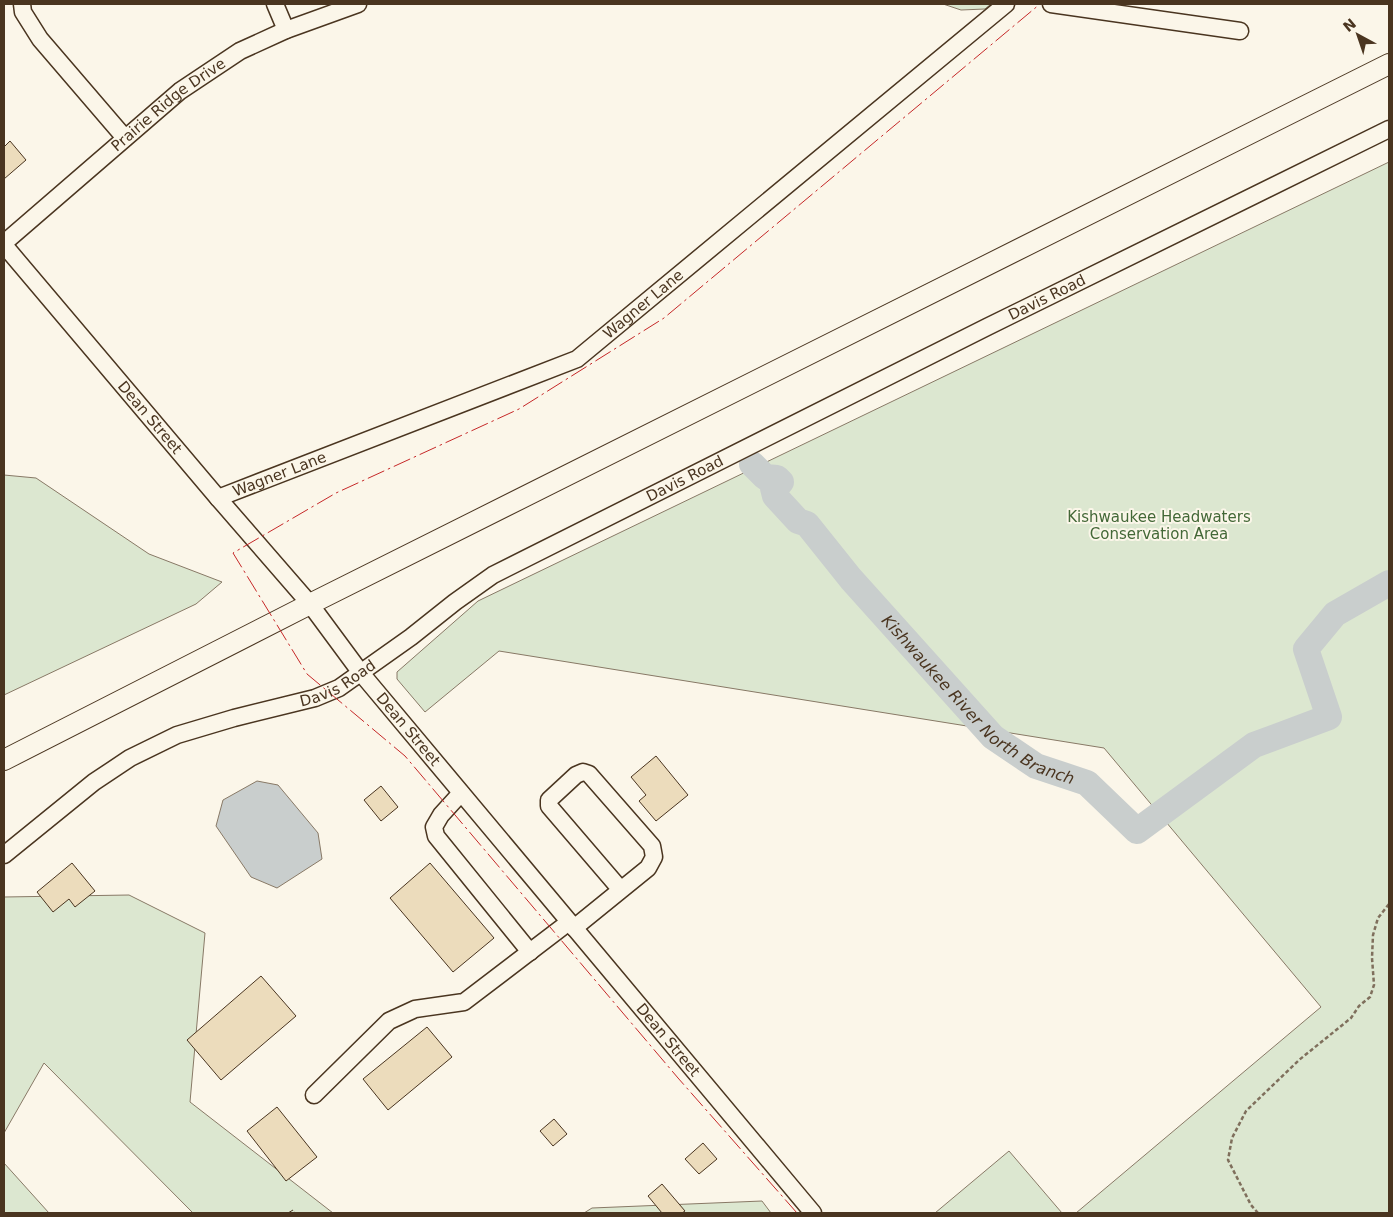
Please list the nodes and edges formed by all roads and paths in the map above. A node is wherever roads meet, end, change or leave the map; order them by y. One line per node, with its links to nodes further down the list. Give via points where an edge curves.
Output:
1 (22, 4): 10 (street, via 23,12 40,39)
2 (275, 4): 6 (street)
3 (358, 4): 6 (street, Prairie Ridge Drive)
4 (1006, 4): 12 (street, Wagner Lane, via 578,358)
5 (1051, 4): 7 (street)
6 (286, 30): 10 (street, Prairie Ridge Drive, via 240,51 180,91)
7 (1240, 31)
8 (1389, 64): 13 (main road)
9 (1389, 129): 14 (street, Davis Road, via 493,575)
10 (124, 138): 11 (street, Prairie Ridge Drive)
11 (4, 244): 12 (street, Dean Street)
12 (218, 498): 13 (street, Dean Street)
13 (310, 604): 14 (street, Dean Street); 15 (main road)
14 (361, 673): 16 (street, Dean Street); 17 (street, Davis Road, via 339,688 315,698 177,735 130,758 94,782)
15 (4, 760)
16 (461, 794): 20 (street, Dean Street); 21 (street, via 437,821 434,827 436,836)
17 (4, 855)
18 (621, 890): 18 (street, via 648,868 654,857 652,846 589,774 583,772 549,800 549,806); 20 (street)
19 (1389, 904): 24 (path, via 1378,918 1372,935 1374,985 1370,997 1351,1018 1246,1111 1232,1138 1228,1160)
20 (572, 925): 21 (street); 23 (street, Dean Street)
21 (530, 952): 22 (street, via 464,1002 415,1008 389,1021)
22 (314, 1095)
23 (814, 1213)
24 (1258, 1213)

